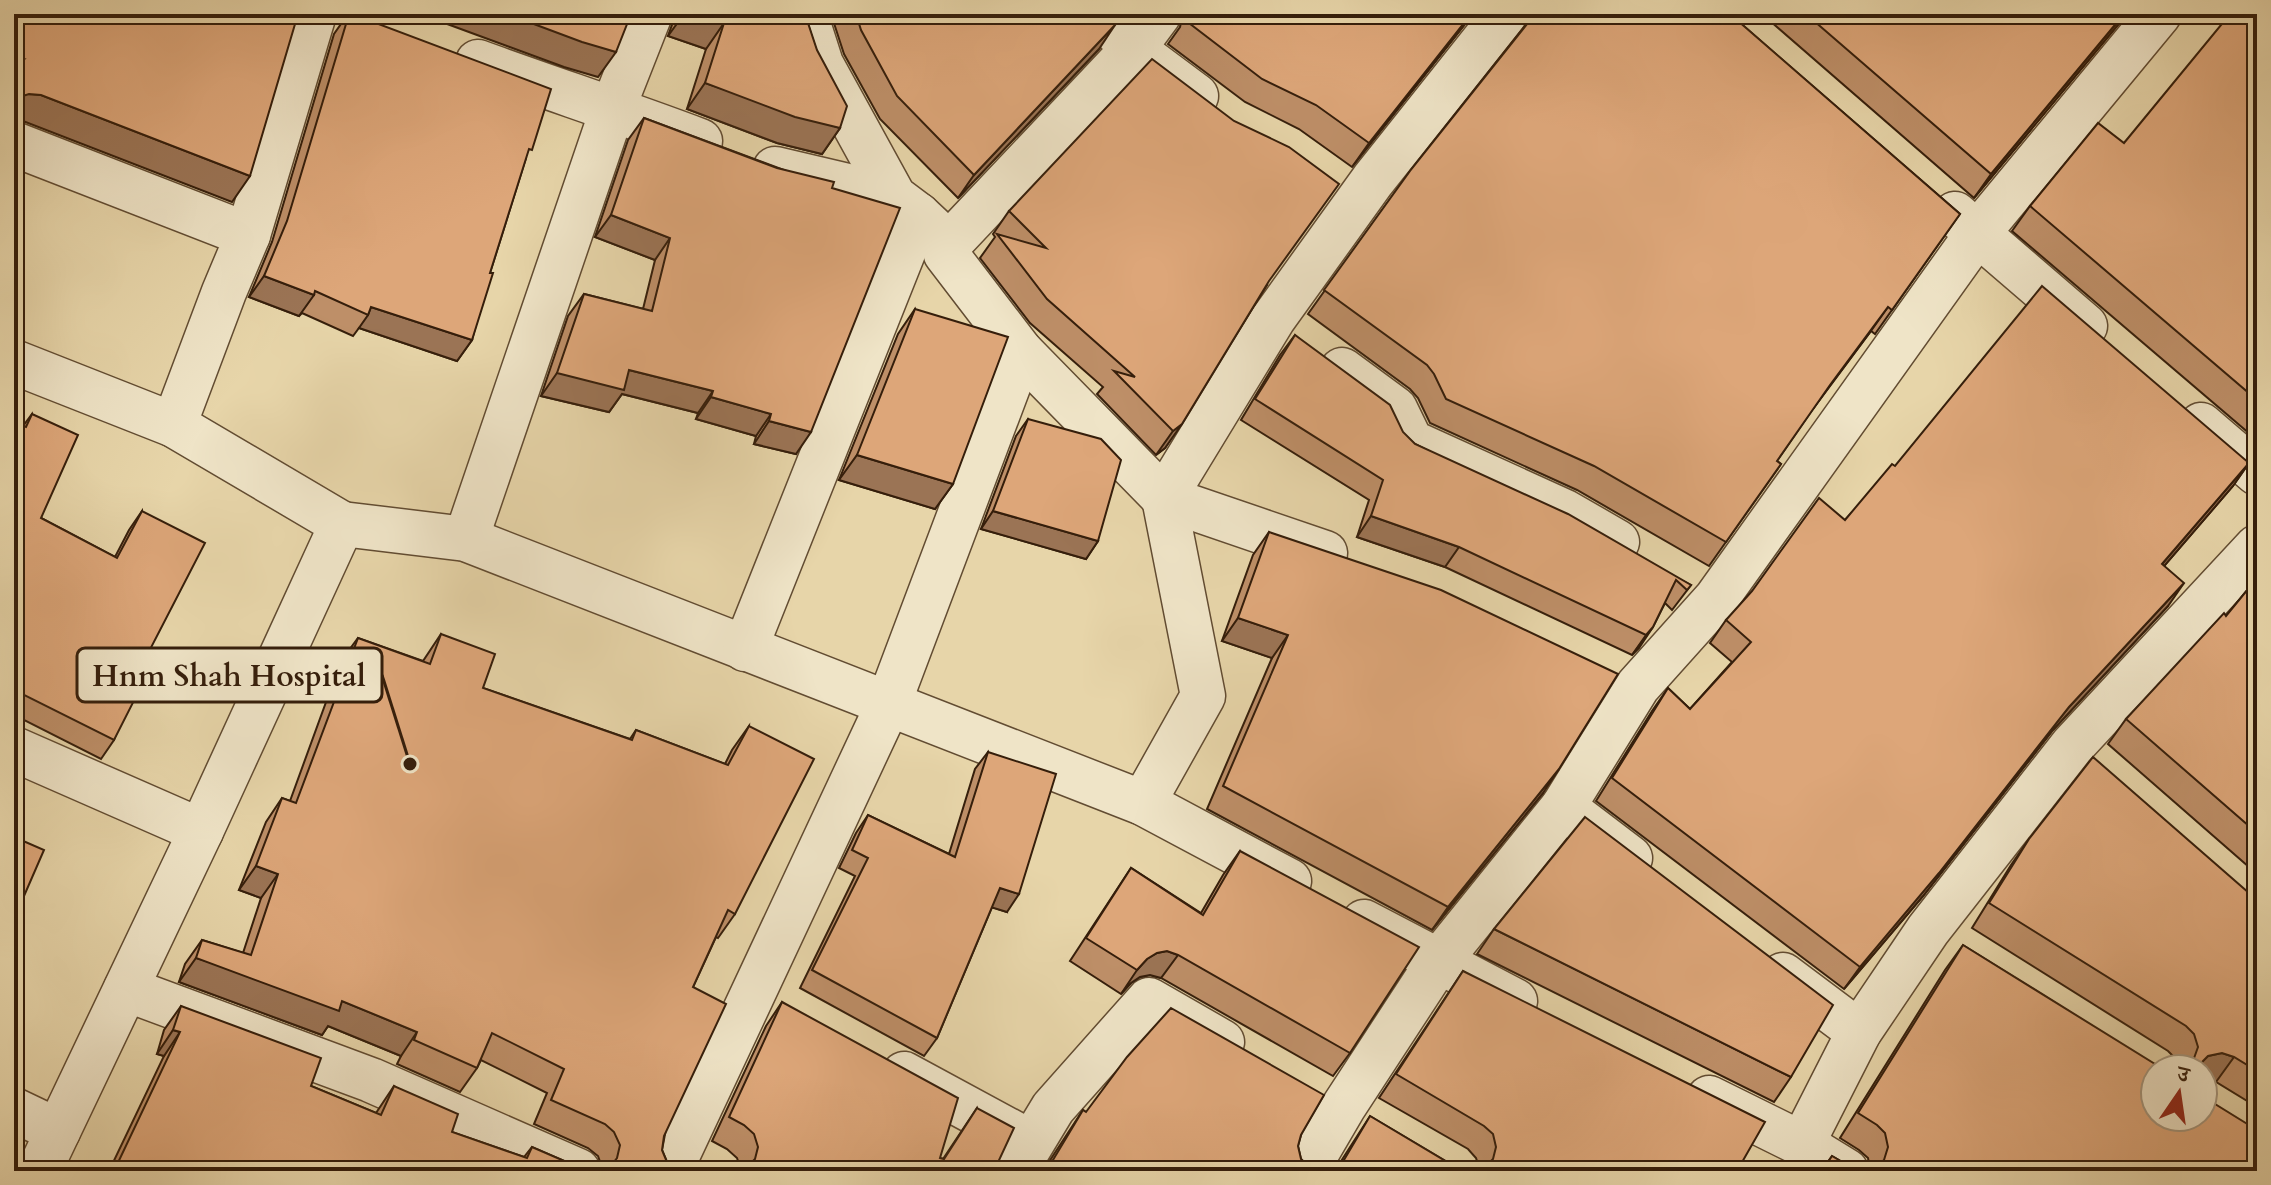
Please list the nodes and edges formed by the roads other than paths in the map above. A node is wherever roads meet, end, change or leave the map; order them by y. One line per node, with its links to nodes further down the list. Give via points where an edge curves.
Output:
1 (314, 14): 18 (street)
2 (650, 14): 10 (street)
3 (805, 14): 16 (street, via 821,64)
4 (1100, 14): 9 (street)
5 (1159, 14): 9 (street)
6 (1505, 14): 15 (street)
7 (2159, 14): 17 (street)
8 (437, 47): 10 (street)
9 (1133, 49): 11 (street); 19 (street)
10 (613, 108): 16 (street, via 770,167); 29 (street)
11 (1232, 124)
12 (14, 144): 18 (street)
13 (1322, 176): 15 (street)
14 (1929, 192): 17 (street)
15 (1358, 202): 20 (street)
16 (906, 206): 19 (street); 33 (street)
17 (1977, 234): 21 (street); 32 (street)
18 (248, 235): 25 (street)
19 (949, 244): 22 (street, via 946,254)
20 (1273, 319): 27 (street); 32 (street, via 1395,409 1411,442 1565,512)
21 (2111, 348)
22 (1021, 352): 27 (street); 36 (street)
23 (14, 362): 25 (street)
24 (2172, 400): 26 (street)
25 (174, 425): 28 (street)
26 (2257, 473)
27 (1164, 498): 31 (street); 40 (street, via 1203,696)
28 (342, 524): 29 (street); 42 (street)
29 (466, 539): 33 (street)
30 (2257, 547): 37 (street)
31 (1359, 565)
32 (1716, 599): 35 (street)
33 (745, 649): 36 (street)
34 (1597, 667): 35 (street)
35 (1638, 686): 41 (street)
36 (888, 705): 40 (street); 56 (street, via 768,999)
37 (2072, 746): 39 (street); 48 (street, via 1942,938)
38 (14, 749): 42 (street)
39 (2107, 776)
40 (1143, 803): 45 (street)
41 (1563, 807): 43 (street); 45 (street)
42 (201, 831): 46 (street)
43 (1662, 882)
44 (1748, 948): 48 (street)
45 (1438, 962): 47 (street); 59 (street)
46 (126, 989): 53 (street); 58 (street, via 371,1080)
47 (1550, 1018)
48 (1859, 1032): 54 (street)
49 (865, 1052): 55 (street)
50 (1259, 1063): 55 (street, via 1149,1000 1053,1108)
51 (1676, 1081): 54 (street)
52 (14, 1110): 53 (street)
53 (58, 1131): 57 (street)
54 (1802, 1144): 60 (street)
55 (1023, 1157)
56 (688, 1165)
57 (39, 1171)
58 (578, 1171)
59 (1306, 1171)
60 (1846, 1171)

